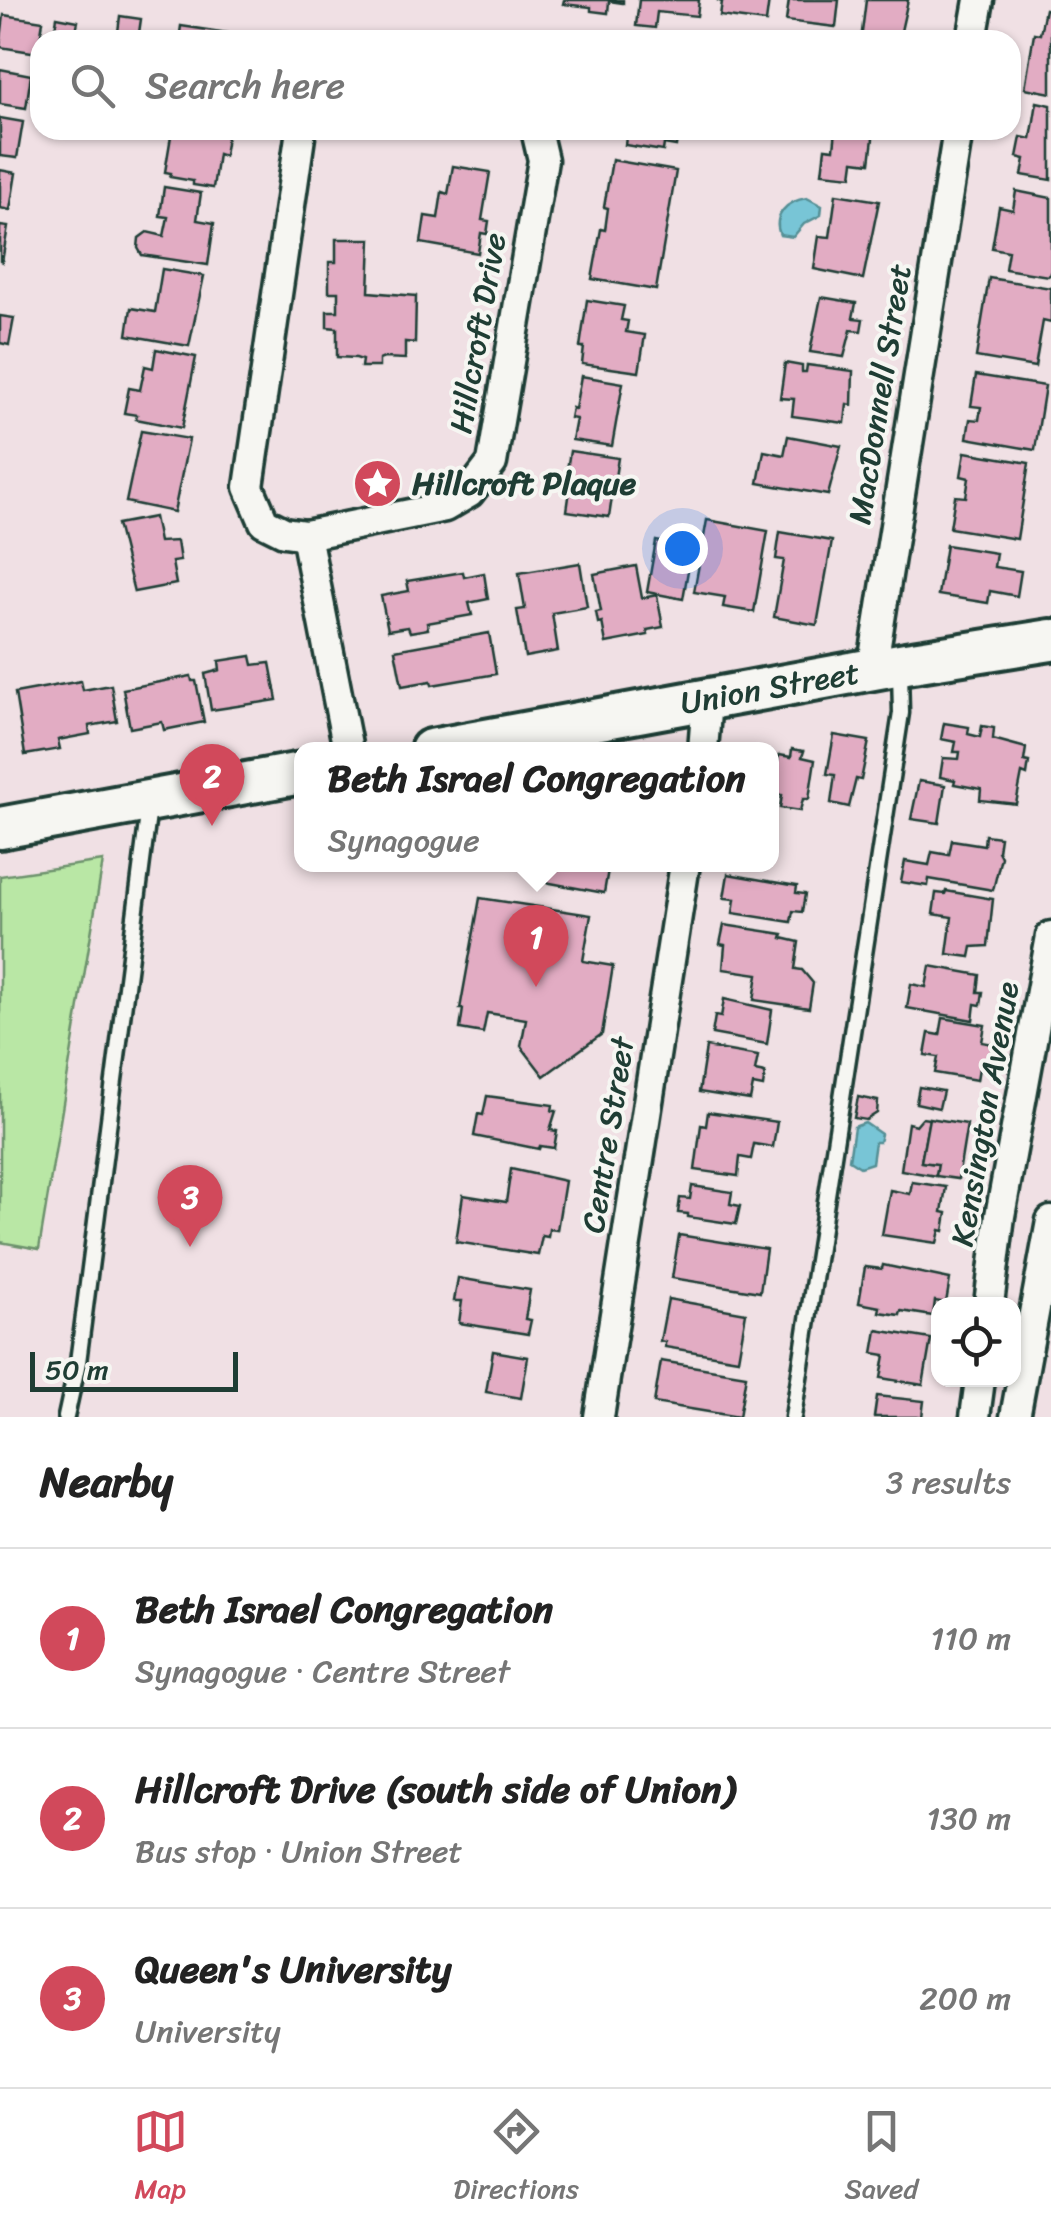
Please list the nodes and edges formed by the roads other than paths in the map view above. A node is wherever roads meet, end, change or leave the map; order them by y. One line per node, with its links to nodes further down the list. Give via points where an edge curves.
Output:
1 (979, 0): 2 (street)
2 (974, 30)
3 (299, 140): 6 (street, via 249,487 264,522)
4 (538, 140): 6 (street, Hillcroft Drive, via 542,160 492,464 469,494 446,506)
5 (957, 140): 8 (street, MacDonnell Street)
6 (306, 535): 10 (street)
7 (1051, 640): 8 (main road, Union Street)
8 (886, 667): 9 (main road, Union Street); 23 (lane, via 901,712)
9 (707, 700): 11 (main road, Union Street); 12 (street)
10 (346, 742)
11 (475, 742)
12 (704, 742)
13 (294, 774): 14 (main road)
14 (149, 801): 15 (main road); 21 (lane)
15 (0, 828)
16 (684, 872): 22 (street, Centre Street)
17 (1051, 936): 19 (street, Kensington Avenue)
18 (1051, 1221): 25 (street)
19 (990, 1297)
20 (979, 1387): 24 (street)
21 (66, 1417)
22 (599, 1417)
23 (792, 1417)
24 (975, 1417)
25 (1015, 1417)

